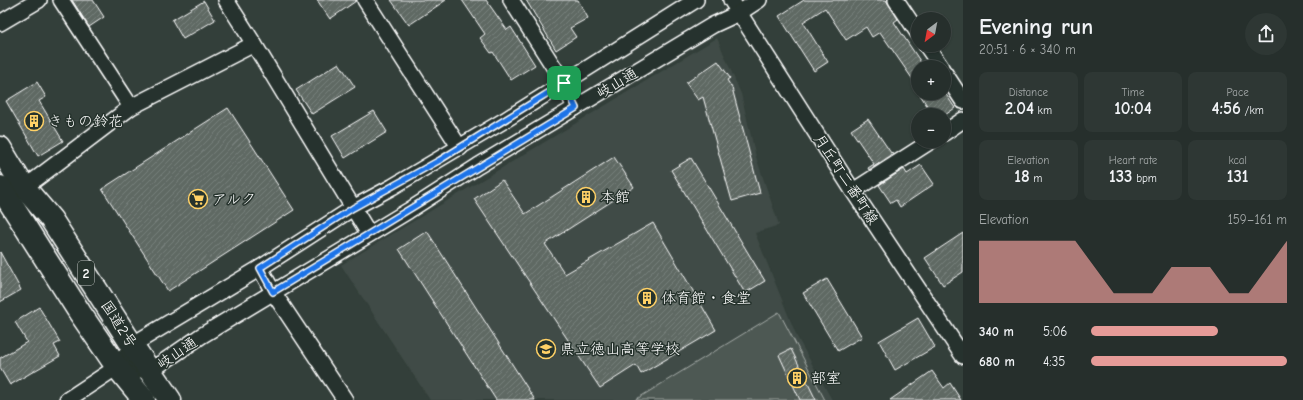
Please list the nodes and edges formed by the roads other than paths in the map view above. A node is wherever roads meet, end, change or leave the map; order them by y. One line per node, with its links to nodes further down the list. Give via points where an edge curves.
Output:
1 (39, 0): 11 (street)
2 (61, 0): 17 (street)
3 (226, 0): 13 (street)
4 (365, 0): 22 (street)
5 (511, 0): 14 (street)
6 (696, 0): 14 (street, 岐山通)
7 (731, 0): 10 (street, 月丘町二番町線)
8 (759, 0): 10 (street, 岐山通)
9 (896, 0): 12 (street)
10 (739, 13): 18 (street, 岐山通, via 713,25); 26 (street, 月丘町二番町線)
11 (0, 22)
12 (911, 22)
13 (254, 44): 17 (street); 27 (street)
14 (564, 83): 18 (street); 22 (street, 岐山通)
15 (951, 83): 16 (street)
16 (963, 101)
17 (131, 107): 24 (street, via 36,179)
18 (576, 108): 28 (street, 岐山通)
19 (963, 120): 20 (street)
20 (951, 128)
21 (0, 148): 24 (highway, 国道2号 / 2)
22 (460, 148): 27 (street, 岐山通)
23 (920, 148): 26 (street)
24 (23, 186): 31 (highway, 国道2号 / 2, via 51,220)
25 (0, 187): 33 (highway, 国道2号 / 2, via 80,314)
26 (853, 191): 32 (street, 月丘町二番町線)
27 (353, 208): 28 (street); 29 (street, 岐山通)
28 (369, 234): 30 (street, 岐山通)
29 (260, 268): 30 (street); 31 (street, 岐山通)
30 (273, 292): 34 (street, 岐山通); 38 (street)
31 (132, 345): 33 (street, 岐山通); 34 (highway, 国道2号 / 2)
32 (963, 356)
33 (117, 367): 34 (street, 岐山通); 35 (street); 36 (highway, 国道2号 / 2)
34 (150, 370): 37 (highway, 国道2号 / 2)
35 (67, 400)
36 (144, 400)
37 (170, 400)
38 (345, 400)

